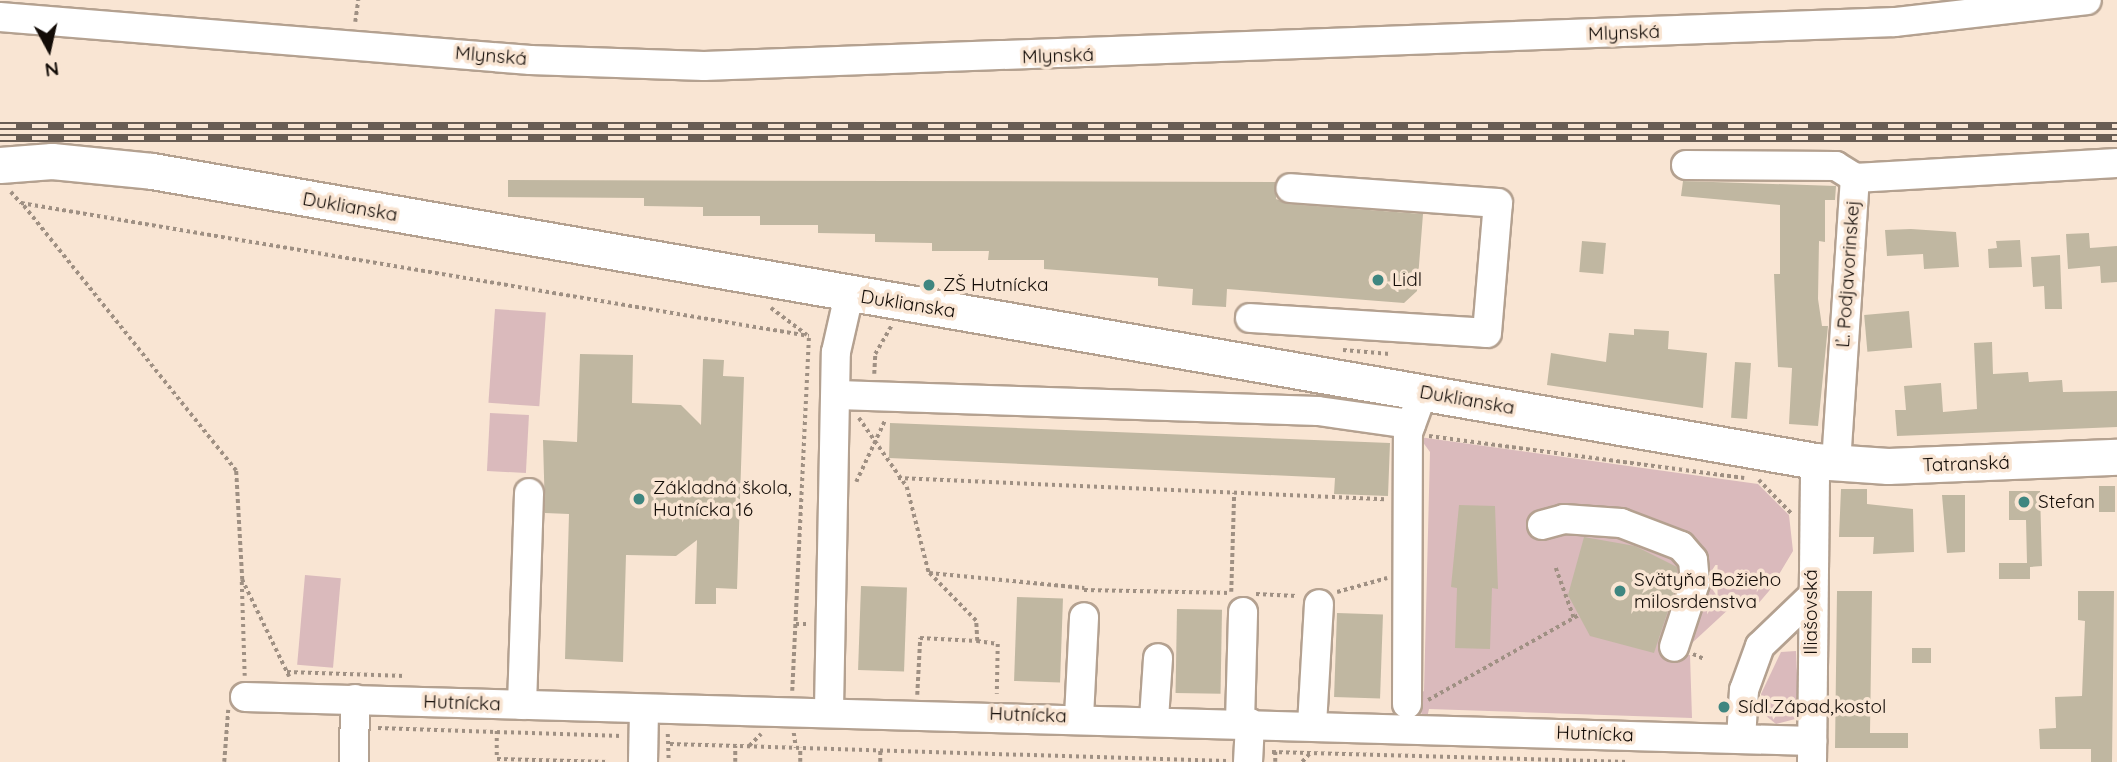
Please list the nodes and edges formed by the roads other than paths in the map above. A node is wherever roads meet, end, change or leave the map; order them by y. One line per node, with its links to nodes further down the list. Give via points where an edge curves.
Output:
1 (2087, 0): 2 (street, Mlynská)
2 (1860, 12): 3 (street, Mlynská, via 704,66 530,60)
3 (0, 17)
4 (2117, 163): 7 (street, Ľ. Podjavorinskej)
5 (0, 165): 9 (main road, Duklianska, via 52,161 152,172)
6 (1686, 165): 7 (street, via 1836,166)
7 (1855, 178): 15 (street, Ľ. Podjavorinskej)
8 (1291, 188): 10 (street, via 1498,203 1487,333)
9 (849, 295): 11 (main road, Duklianska); 12 (street, via 836,352)
10 (1250, 318)
11 (1423, 392): 13 (street); 15 (main road, Duklianska)
12 (864, 403): 13 (street, Duklianska, via 1318,411); 27 (street)
13 (1410, 429): 26 (street, via 1406,577)
14 (2117, 457): 15 (main road, Tatranská)
15 (1826, 462): 18 (street, Iliašovská)
16 (530, 493): 28 (street)
17 (1542, 525): 22 (street, via 1564,519 1621,523 1681,546 1693,560 1695,583)
18 (1810, 598): 34 (street, via 1760,646 1744,691); 35 (street, Iliašovská)
19 (1320, 600): 32 (street)
20 (1237, 603): 31 (street)
21 (1084, 617): 29 (street)
22 (1674, 647)
23 (1158, 658): 30 (street)
24 (245, 697): 25 (street, Hutnícka)
25 (355, 699): 28 (street, Hutnícka); 37 (street)
26 (1413, 705)
27 (829, 709): 29 (street, Hutnícka); 33 (street, Hutnícka)
28 (506, 714): 33 (street, Hutnícka)
29 (1079, 717): 30 (street, Hutnícka)
30 (1154, 719): 31 (street, Hutnícka)
31 (1245, 723): 32 (street, Hutnícka); 36 (street)
32 (1312, 725): 34 (street, Hutnícka)
33 (649, 736)
34 (1741, 739): 35 (street, Hutnícka)
35 (1812, 751)
36 (1257, 761)
37 (354, 762)

